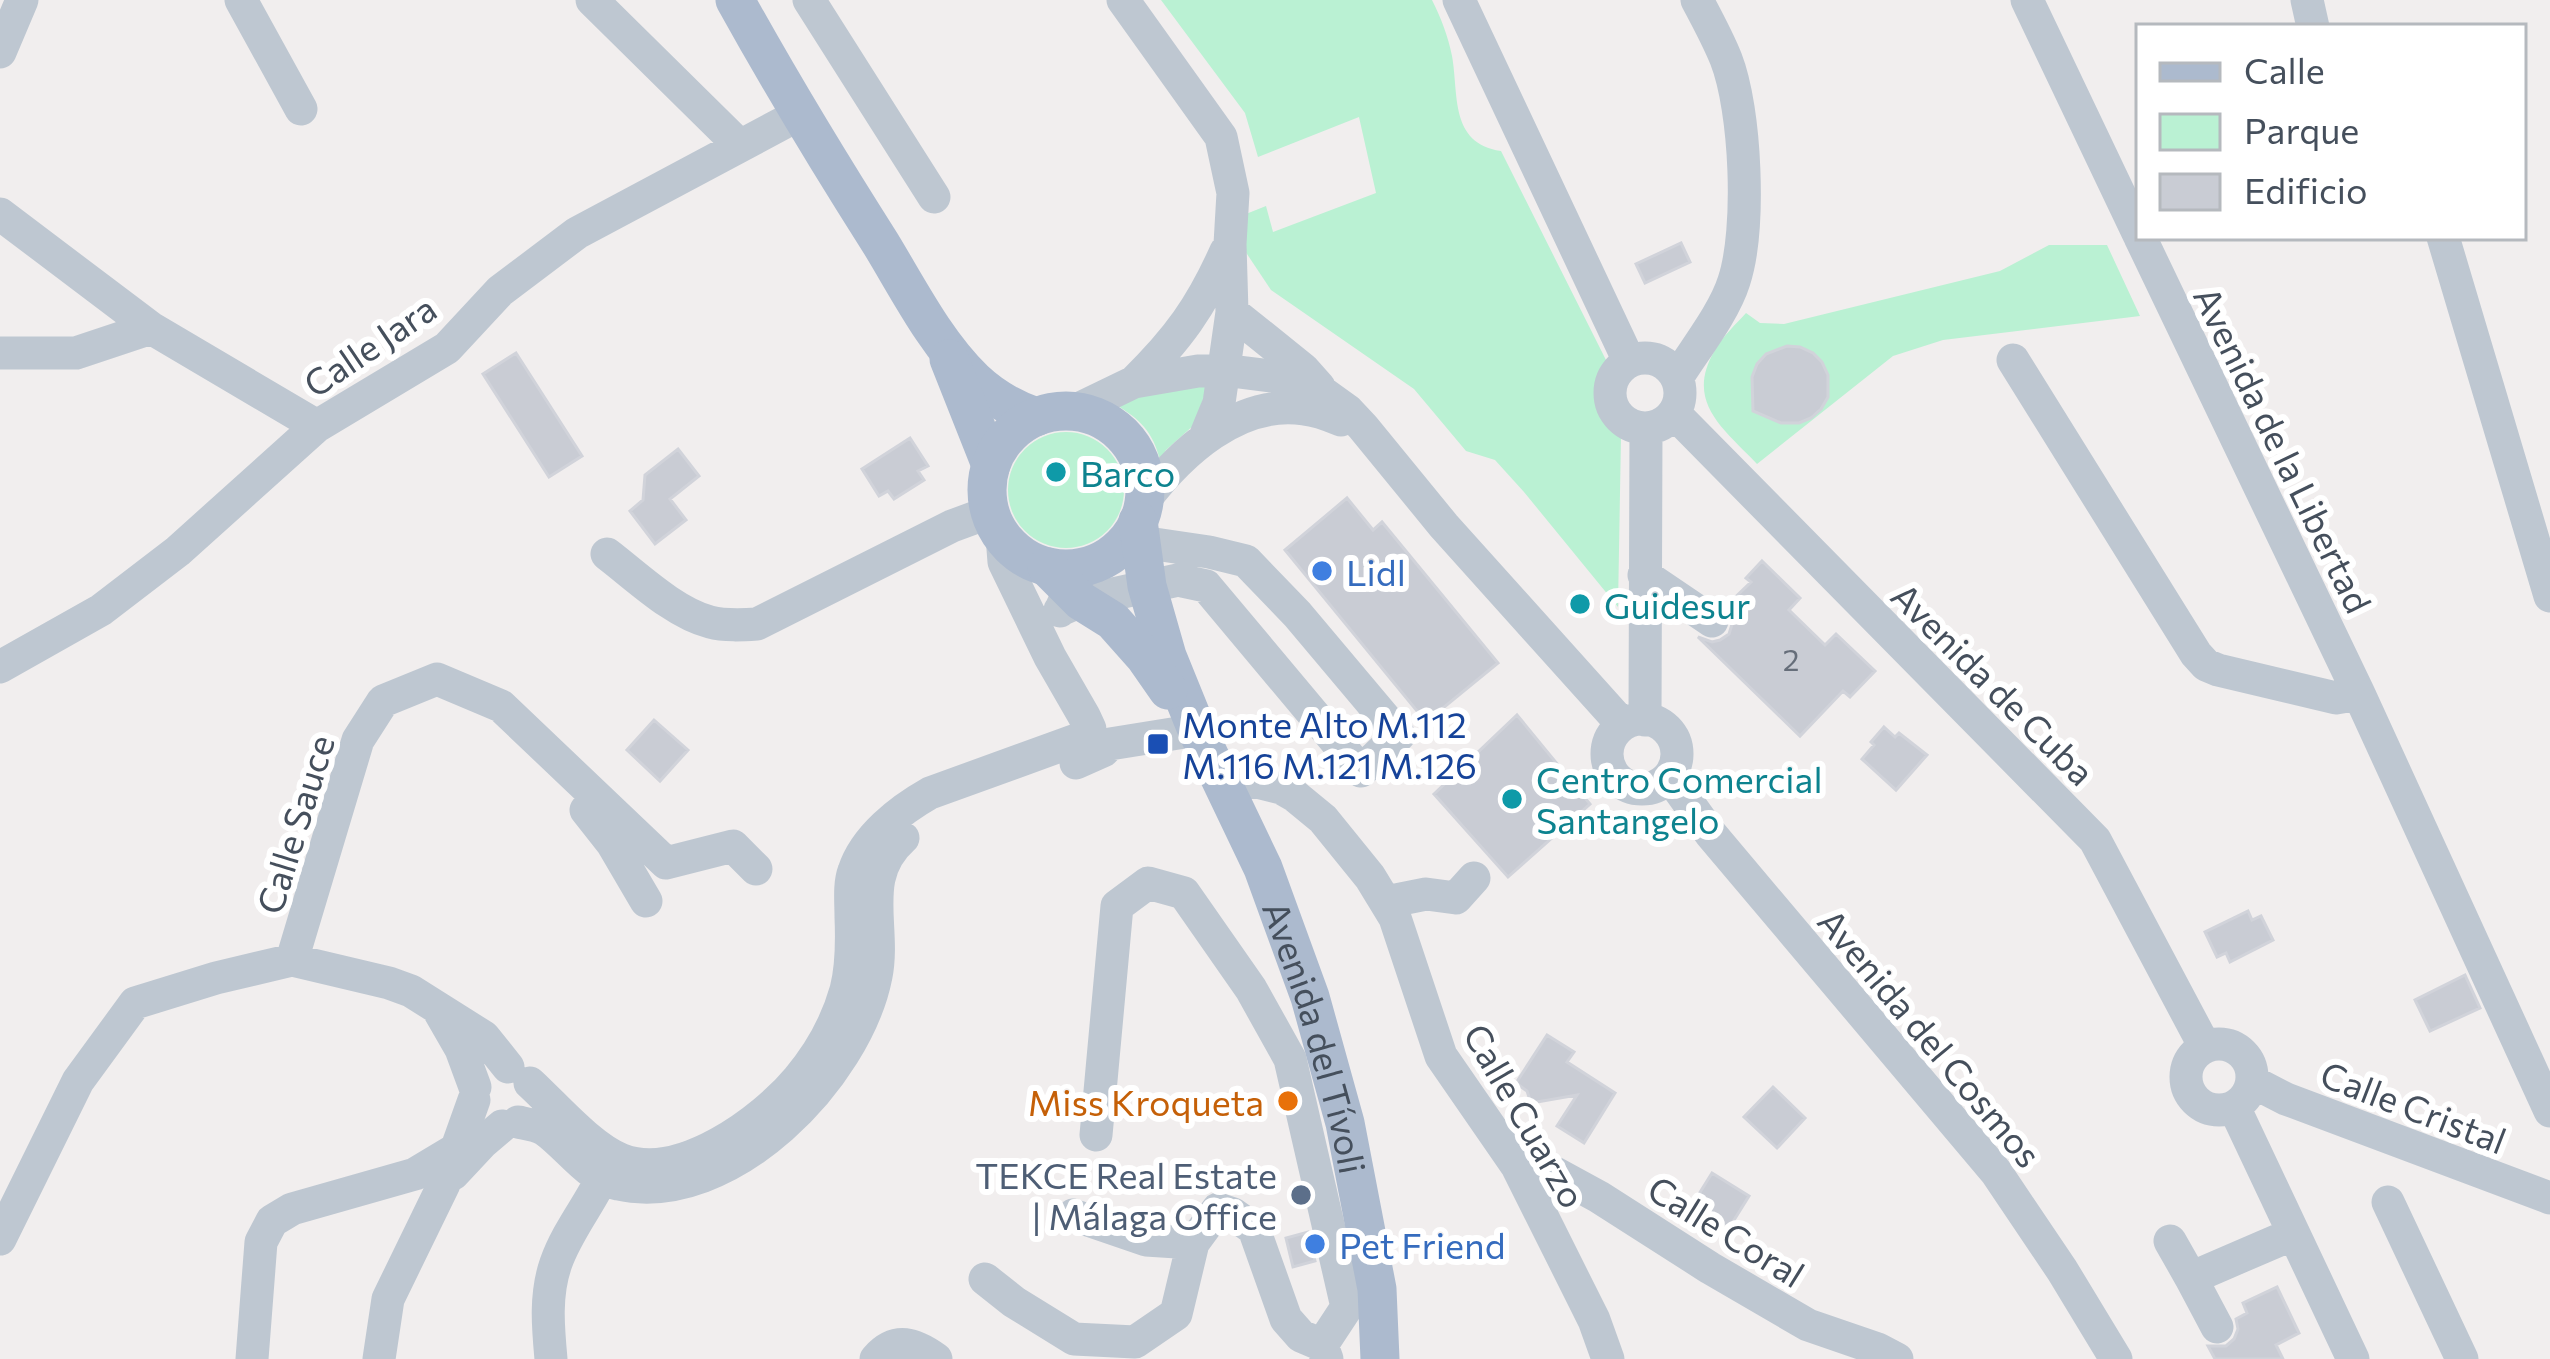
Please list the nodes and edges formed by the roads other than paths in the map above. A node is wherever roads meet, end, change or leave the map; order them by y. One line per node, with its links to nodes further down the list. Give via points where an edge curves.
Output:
1 (22, 0): 10 (street)
2 (241, 0): 11 (street)
3 (592, 0): 13 (street)
4 (735, 0): 12 (main road)
5 (809, 0): 15 (street)
6 (1123, 0): 16 (street, via 1221,137)
7 (1459, 0): 27 (street)
8 (1697, 0): 29 (street, via 1738,106 1742,235 1734,283)
9 (2027, 0): 18 (street, Avenida de la Libertad)
10 (0, 52)
11 (301, 109)
12 (800, 114): 13 (street, Calle Jara); 24 (main road)
13 (740, 146): 34 (street, Calle Jara, via 577,233 500,291 447,348)
14 (1265, 192): 16 (street)
15 (934, 197)
16 (1232, 205): 21 (street)
17 (0, 214): 23 (street)
18 (2136, 228)
19 (2142, 240): 47 (street, Avenida de la Libertad)
20 (2444, 240): 44 (street)
21 (1230, 244): 22 (street); 30 (street, via 1181,333)
22 (1232, 312): 28 (street); 31 (street)
23 (151, 328): 25 (street, via 76,353); 34 (street)
24 (943, 342): 32 (main road, via 1012,410); 37 (main road)
25 (0, 353)
26 (2013, 360): 47 (street, via 2206,664 2336,698)
27 (1629, 362): 29 (street, via 1654,359); 33 (street, via 1612,380 1611,403 1625,423)
28 (1223, 370): 30 (street); 31 (street, via 1278,377); 35 (street)
29 (1677, 378): 33 (street, via 1679,402)
30 (1134, 382): 32 (street)
31 (1323, 394): 36 (street)
32 (1055, 414): 37 (main road, via 1009,436); 38 (main road, via 1095,416 1128,442 1144,480)
33 (1660, 421): 41 (street); 60 (street, Avenida de Cuba, via 2095,840)
34 (317, 426): 46 (street, Calle Jara, via 101,610)
35 (1205, 437): 36 (street, via 1262,412 1304,409 1345,421); 38 (street, via 1177,463)
36 (1380, 451): 49 (street)
37 (991, 465): 39 (main road)
38 (1141, 521): 42 (main road, Avenida del Tívoli); 42 (street, via 1246,561 1399,735 1361,771 1206,586); 43 (main road)
39 (996, 524): 40 (street, via 952,526 758,624 706,622); 43 (main road, via 1014,550); 68 (street, via 1004,562 1090,735 930,793 896,817 852,873 845,993 797,1081 764,1113 697,1155)
40 (607, 554)
41 (1644, 575): 45 (street); 49 (street)
42 (1147, 586): 43 (street); 50 (main road, Avenida del Tívoli)
43 (1069, 587): 50 (main road, Avenida del Tívoli, via 1124,633); 51 (street, via 1059,641)
44 (2550, 596)
45 (1712, 621)
46 (0, 667)
47 (2359, 694): 64 (street, Avenida de la Libertad)
48 (501, 706): 54 (street, Calle Sauce, via 666,863 733,846); 56 (street, Calle Sauce, via 612,843); 58 (street, Calle Sauce, via 437,679 383,701 358,740)
49 (1633, 722): 52 (street, via 1664,726 1672,735 1677,760); 52 (street, via 1610,736 1610,771 1626,787 1644,790)
50 (1197, 730): 51 (street); 53 (main road, Avenida del Tívoli)
51 (1111, 744): 68 (street, via 935,815 886,852 877,973 864,1018 825,1084 780,1129 723,1168 664,1186 619,1185)
52 (1670, 777): 92 (street, Avenida del Cosmos, via 1996,1172)
53 (1227, 789): 57 (street, Calle Cuarzo, via 1253,782 1295,796 1323,819); 89 (main road, Avenida del Tívoli, via 1310,997 1345,1123 1377,1289)
54 (756, 869)
55 (1474, 878): 57 (street, via 1456,898)
56 (646, 901)
57 (1386, 902): 69 (street, Calle Cuarzo, via 1441,1056)
58 (292, 960): 59 (street, via 389,983); 77 (street, via 135,1003 78,1081)
59 (437, 1008): 61 (street, via 484,1037); 62 (street)
60 (2205, 1047): 63 (street, via 2225,1045 2245,1058); 63 (street, via 2186,1070 2193,1098 2212,1110)
61 (519, 1075): 62 (street, via 500,1066); 65 (street, via 533,1091 531,1109); 68 (street, via 597,1144)
62 (474, 1093): 65 (street, via 480,1115); 67 (street)
63 (2244, 1095): 72 (street, Calle Cristal, via 2287,1099); 76 (street)
64 (2550, 1111)
65 (510, 1125): 68 (street, via 545,1130); 71 (street)
66 (1096, 1135): 83 (street, via 1117,906 1148,883 1184,892 1290,1059 1347,1307)
67 (454, 1150): 70 (street); 71 (street)
68 (607, 1166): 86 (street, via 556,1260)
69 (1517, 1166): 90 (street, Calle Cuarzo); 91 (street, Calle Coral, via 1555,1173 1808,1325)
70 (387, 1184): 75 (street, via 413,1187); 84 (street, via 272,1221 261,1242)
71 (444, 1184): 75 (street)
72 (2550, 1198)
73 (2388, 1202): 94 (street)
74 (1073, 1216): 79 (street, via 1146,1240)
75 (427, 1218): 85 (street, via 388,1299)
76 (2293, 1234): 80 (street); 93 (street)
77 (0, 1239)
78 (2170, 1241): 80 (street)
79 (1192, 1243): 81 (street, via 1176,1314 1135,1342 1074,1339); 83 (street, via 1218,1209 1254,1229 1286,1319)
80 (2192, 1278): 82 (street)
81 (985, 1279)
82 (2218, 1327)
83 (1324, 1352)
84 (253, 1359)
85 (379, 1359)
86 (551, 1359)
87 (876, 1359): 88 (street, via 900,1343)
88 (936, 1359)
89 (1380, 1359)
90 (1608, 1359)
91 (1897, 1359)
92 (2116, 1359)
93 (2353, 1359)
94 (2462, 1359)

